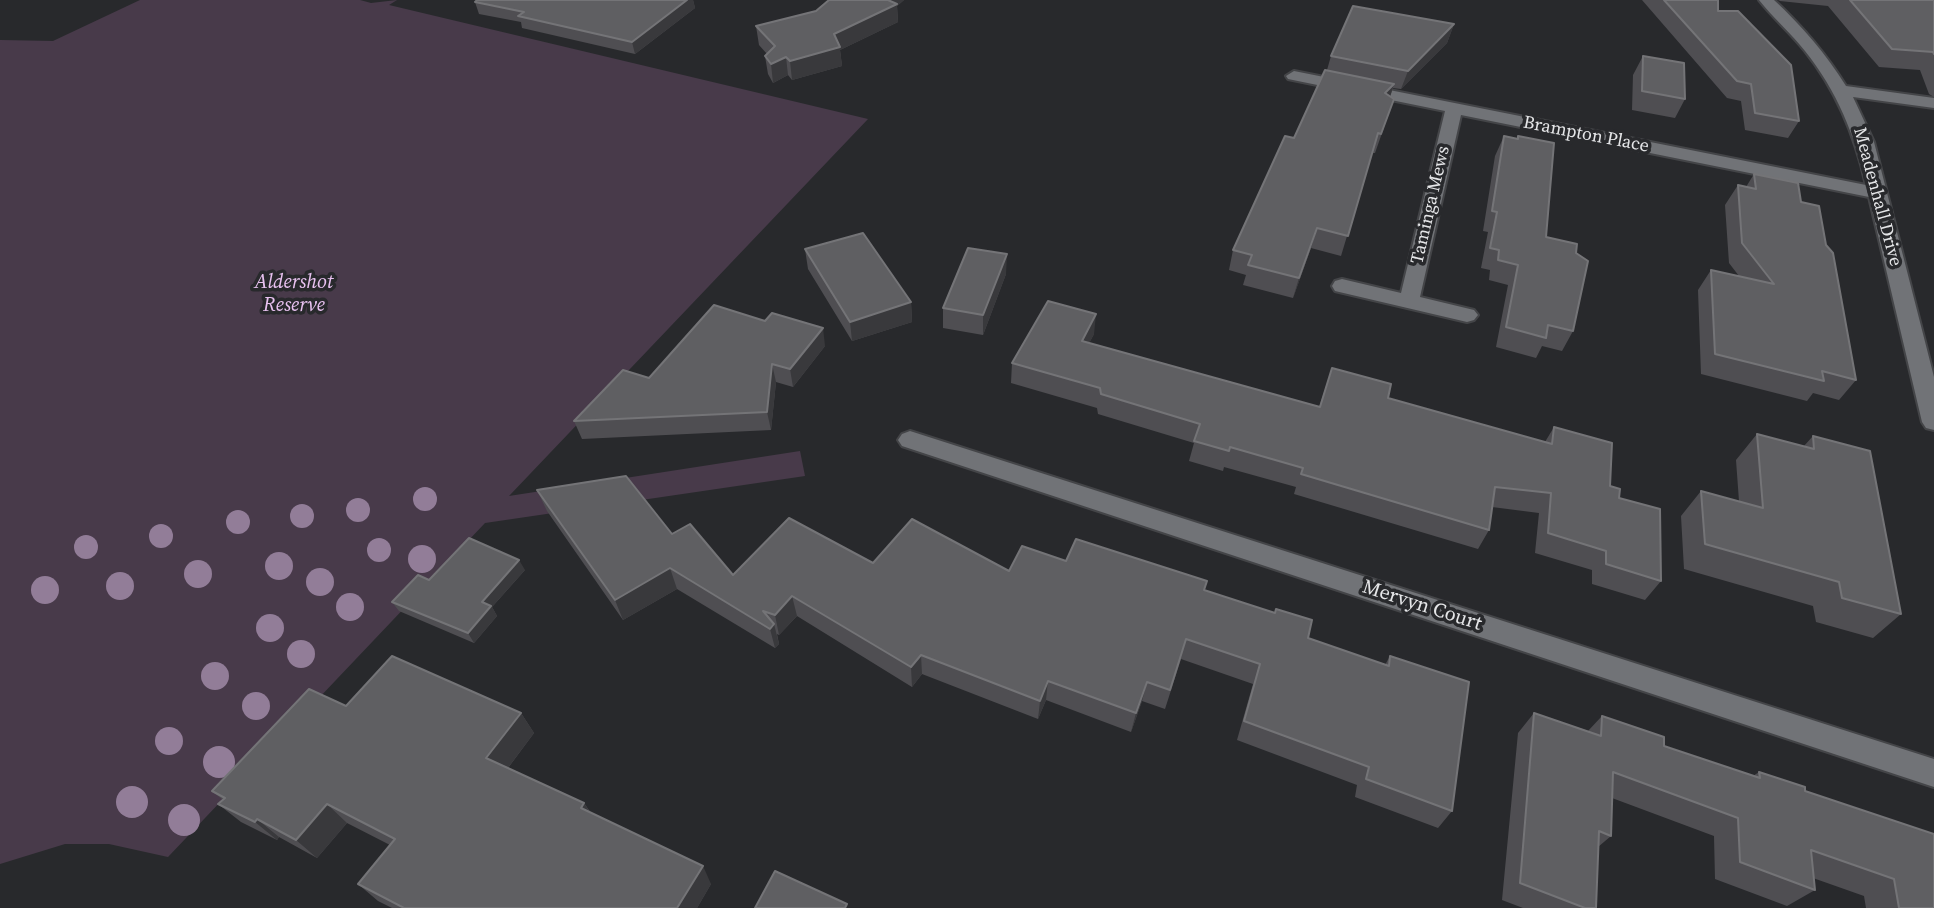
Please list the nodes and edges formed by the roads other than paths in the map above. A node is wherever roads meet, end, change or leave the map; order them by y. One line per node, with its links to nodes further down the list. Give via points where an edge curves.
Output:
1 (1766, 0): 3 (street, Meadenhall Drive, via 1819,55)
2 (1294, 76): 5 (street, Brampton Place)
3 (1843, 91): 4 (street); 6 (street, Meadenhall Drive, via 1865,142)
4 (1934, 103)
5 (1454, 108): 6 (street, Brampton Place); 8 (street, Taminga Mews)
6 (1877, 193): 10 (street, Meadenhall Drive)
7 (1342, 286): 8 (street)
8 (1409, 301): 9 (street)
9 (1467, 315)
10 (1934, 422)
11 (910, 440): 12 (street, Mervyn Court)
12 (1934, 773)

